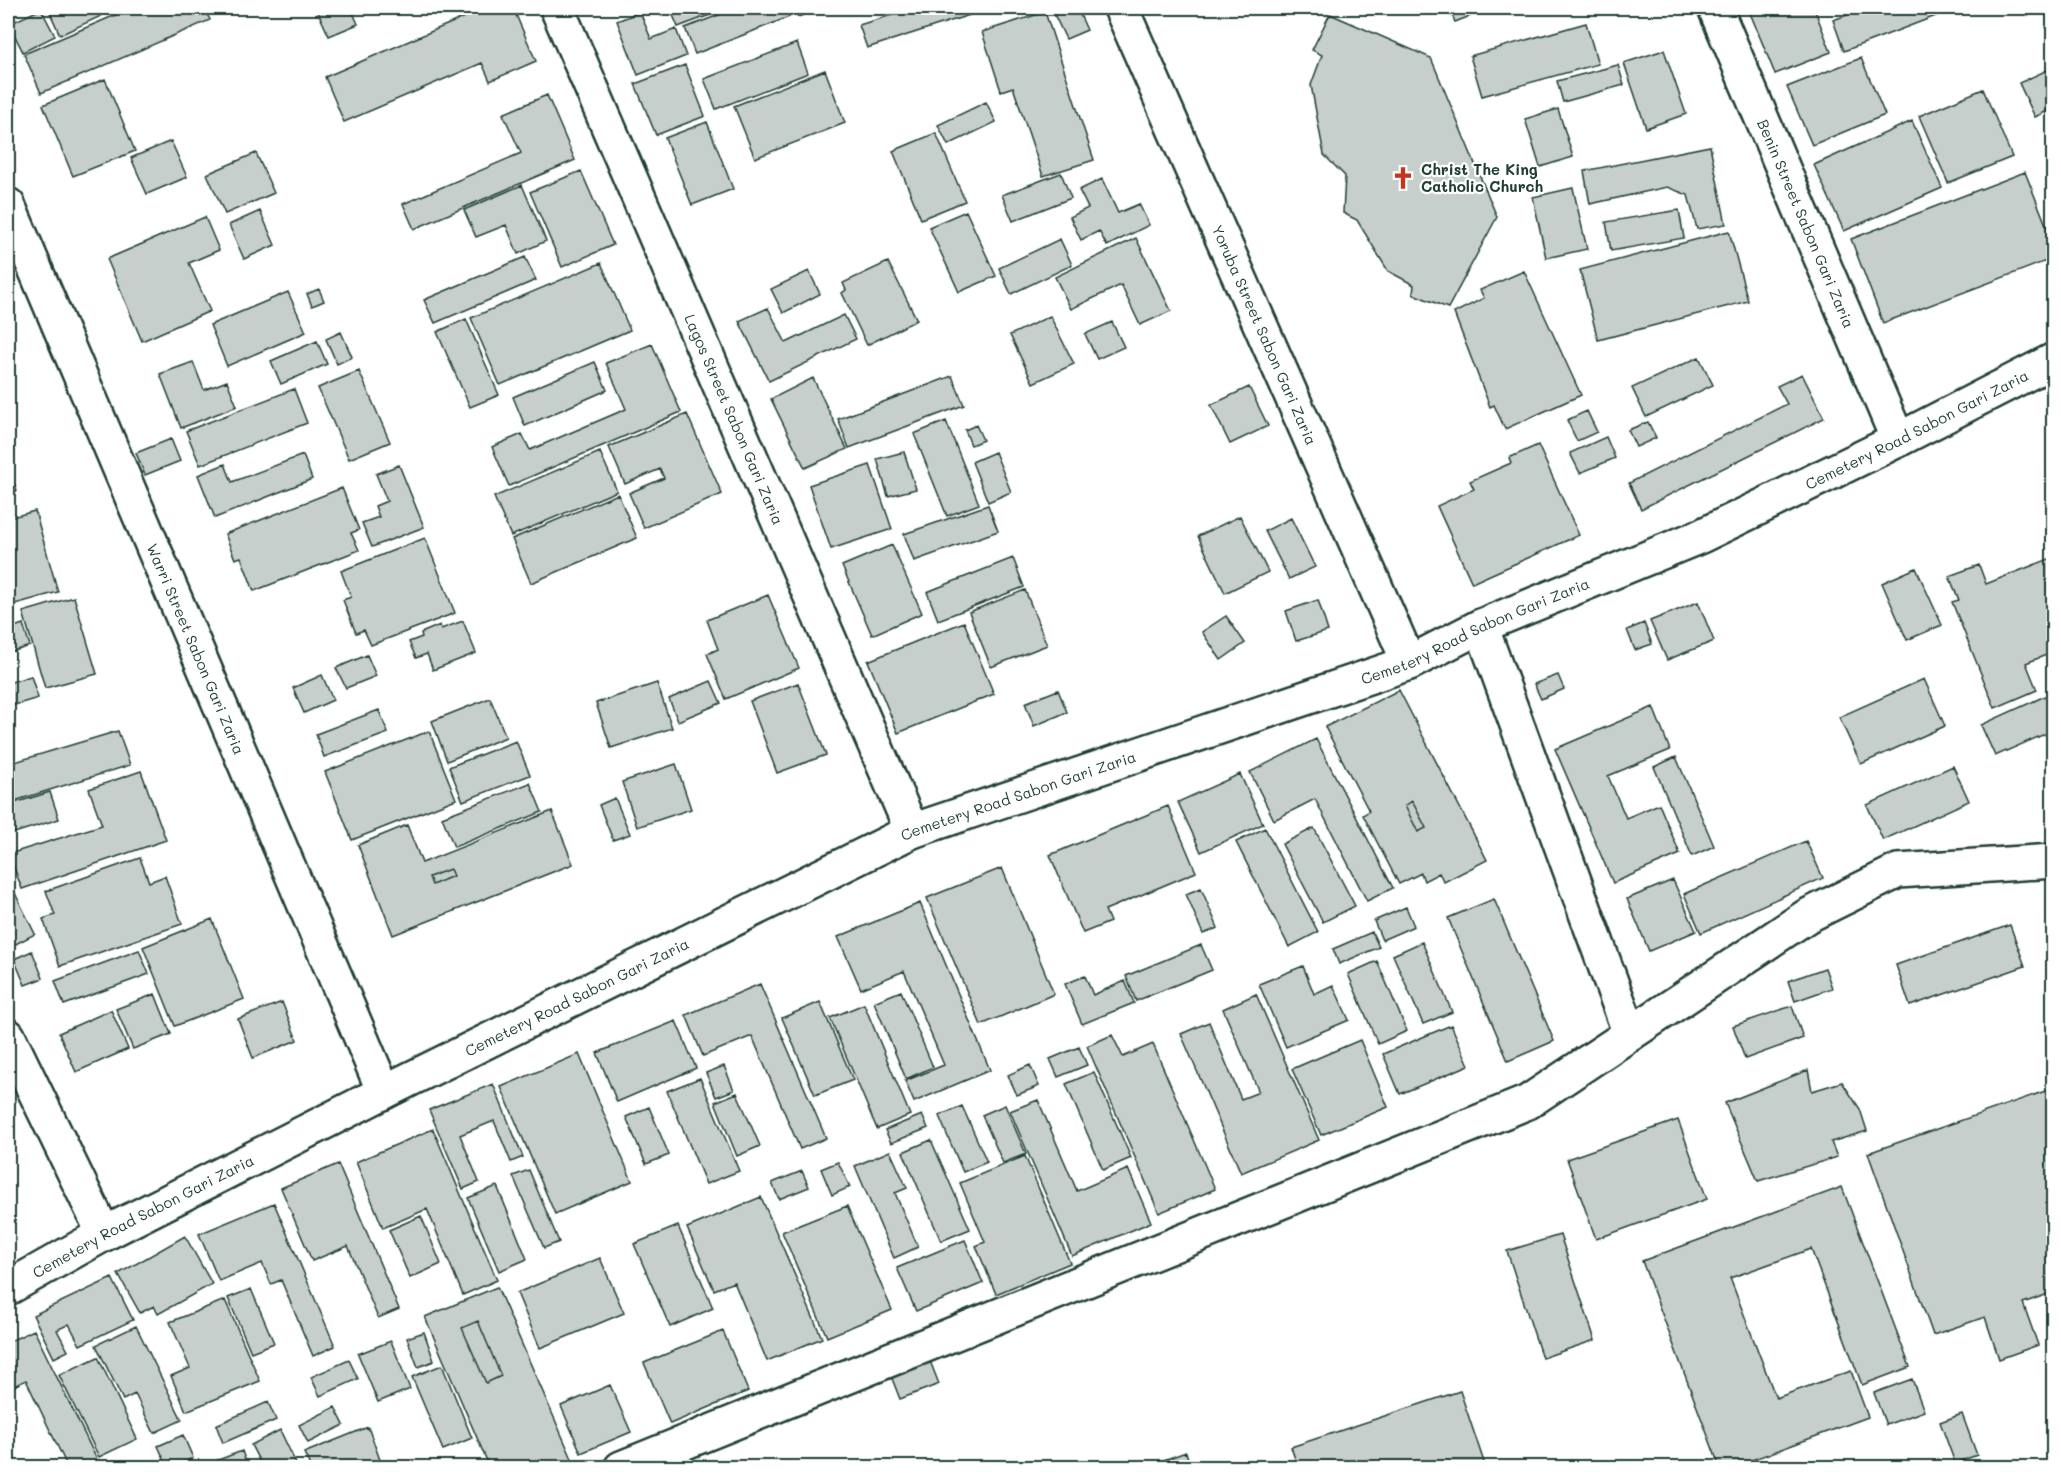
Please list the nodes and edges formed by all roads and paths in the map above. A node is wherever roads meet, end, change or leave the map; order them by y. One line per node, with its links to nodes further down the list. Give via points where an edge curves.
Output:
1 (557, 8): 9 (street, Lagos Street Sabon Gari Zaria)
2 (1121, 8): 8 (street, Yoruba Street Sabon Gari Zaria)
3 (1715, 8): 6 (street, Benin Street Sabon Gari Zaria)
4 (8, 205): 13 (street, Warri Street Sabon Gari Zaria)
5 (2054, 360): 6 (street, Cemetery Road Sabon Gari Zaria)
6 (1898, 440): 7 (street, Cemetery Road Sabon Gari Zaria, via 1701,536)
7 (1481, 626): 8 (street, Cemetery Road Sabon Gari Zaria); 11 (street)
8 (1409, 663): 9 (street, Cemetery Road Sabon Gari Zaria)
9 (912, 831): 13 (street, Cemetery Road Sabon Gari Zaria)
10 (2054, 861): 11 (street, via 1898,872 1808,916)
11 (1630, 1034): 16 (street, via 1528,1102)
12 (8, 1036): 14 (street)
13 (384, 1092): 14 (street, Cemetery Road Sabon Gari Zaria)
14 (104, 1234): 15 (street, Cemetery Road Sabon Gari Zaria)
15 (8, 1288)
16 (621, 1467)

